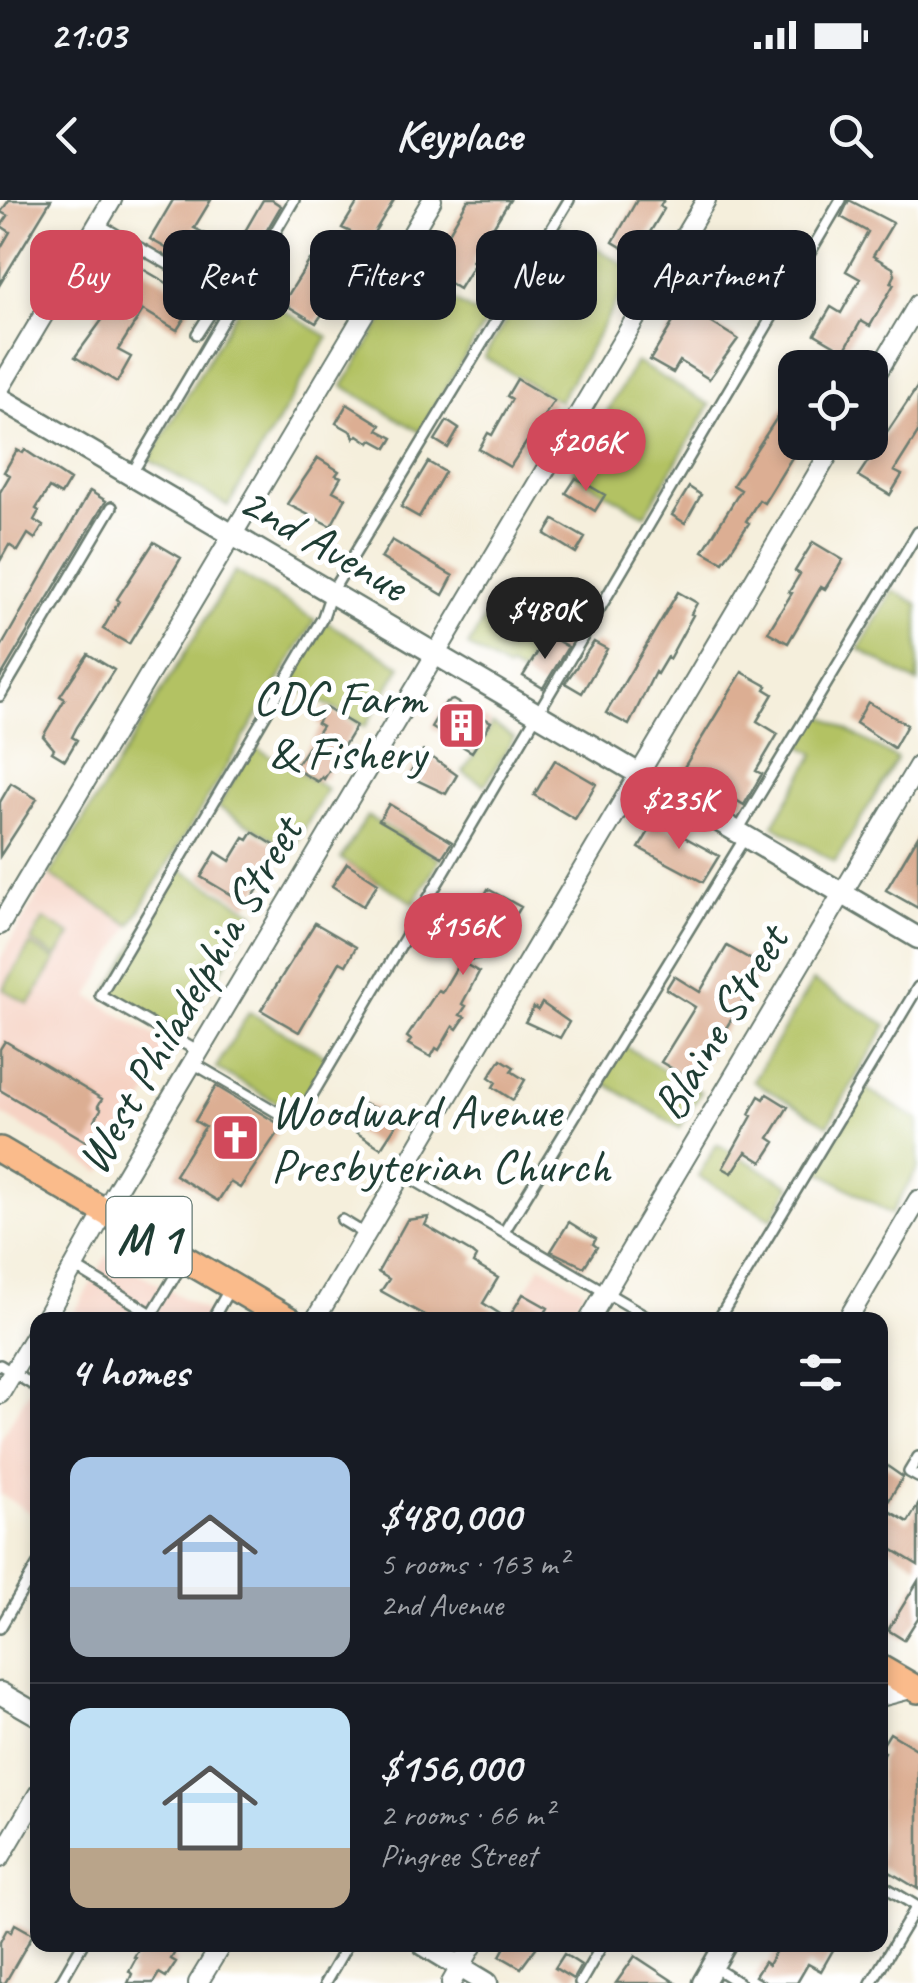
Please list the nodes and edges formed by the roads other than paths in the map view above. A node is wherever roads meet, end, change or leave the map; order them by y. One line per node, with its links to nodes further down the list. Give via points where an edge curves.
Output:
1 (112, 200): 7 (street)
2 (294, 200): 14 (lane)
3 (432, 200): 17 (street)
4 (569, 200): 18 (lane)
5 (706, 200): 19 (street, West Philadelphia Street)
6 (841, 200): 21 (lane)
7 (98, 224): 9 (lane, via 222,295); 11 (street)
8 (918, 304): 10 (street)
9 (197, 334)
10 (888, 355)
11 (0, 388)
12 (0, 398): 14 (street, 2nd Avenue)
13 (825, 460): 23 (street)
14 (131, 475): 17 (street, 2nd Avenue)
15 (112, 507): 20 (lane)
16 (918, 532): 24 (lane)
17 (233, 535): 18 (street, 2nd Avenue); 26 (street)
18 (331, 593): 19 (street, 2nd Avenue); 29 (lane, via 323,617 100,995)
19 (436, 654): 21 (street, 2nd Avenue); 29 (street, West Philadelphia Street)
20 (0, 696)
21 (537, 714): 23 (street, 2nd Avenue); 29 (lane, via 299,1119)
22 (918, 766): 25 (street, Blaine Street)
23 (639, 774): 24 (street, 2nd Avenue); 31 (street)
24 (741, 834): 25 (street, 2nd Avenue); 35 (lane)
25 (842, 894): 27 (street, 2nd Avenue); 40 (street, Blaine Street)
26 (0, 925)
27 (918, 938)
28 (918, 987): 49 (lane)
29 (196, 1058): 33 (street, West Philadelphia Street)
30 (0, 1150): 33 (main road, M 1)
31 (402, 1173): 35 (lane); 36 (street)
32 (918, 1200): 50 (street)
33 (106, 1212): 37 (main road, M 1); 38 (street, West Philadelphia Street)
34 (342, 1220): 36 (lane)
35 (504, 1232): 40 (lane)
36 (366, 1234): 46 (street)
37 (186, 1259): 39 (main road, M 1); 43 (lane)
38 (75, 1267): 41 (street, West Philadelphia Street); 42 (lane)
39 (232, 1286): 44 (lane); 45 (main road, M 1)
40 (606, 1291): 47 (street, Blaine Street); 48 (lane)
41 (49, 1312)
42 (149, 1312)
43 (153, 1312)
44 (217, 1312)
45 (276, 1312)
46 (320, 1312)
47 (594, 1312)
48 (641, 1312)
49 (723, 1312)
50 (852, 1312)
51 (30, 1340): 52 (street)
52 (6, 1369): 53 (lane); 54 (street)
53 (30, 1383)
54 (0, 1394)
55 (918, 1456): 56 (lane, via 909,1472)
56 (918, 1478)
57 (30, 1577): 58 (lane)
58 (0, 1628)
59 (888, 1682): 60 (main road)
60 (917, 1689)
61 (0, 1693): 62 (street)
62 (30, 1710)
63 (30, 1807): 64 (street)
64 (0, 1858)
65 (888, 1889): 66 (lane)
66 (917, 1907): 82 (lane)
67 (78, 1952): 76 (lane)
68 (217, 1952): 77 (street)
69 (343, 1952): 78 (lane)
70 (431, 1952): 74 (street)
71 (469, 1952): 74 (street)
72 (598, 1952): 80 (lane)
73 (721, 1952): 75 (street)
74 (456, 1975): 79 (street)
75 (707, 1975): 81 (lane)
76 (60, 1983)
77 (198, 1983)
78 (325, 1983)
79 (488, 1983)
80 (580, 1983)
81 (739, 1983)
82 (870, 1983)

